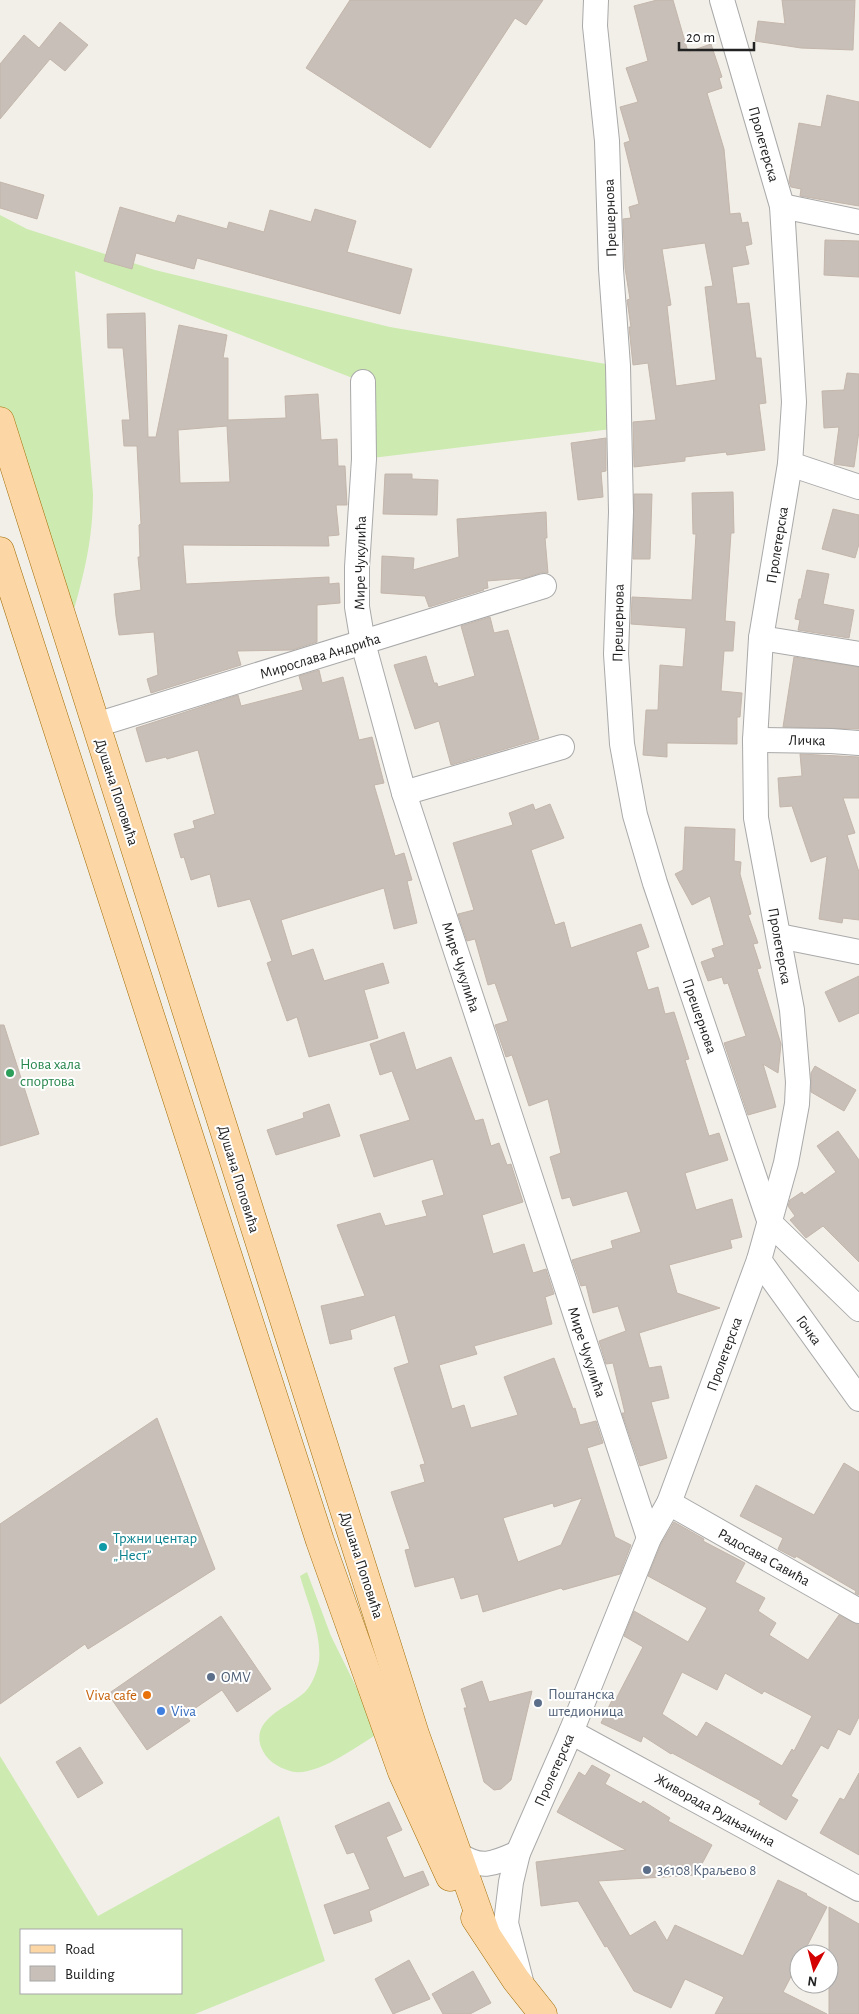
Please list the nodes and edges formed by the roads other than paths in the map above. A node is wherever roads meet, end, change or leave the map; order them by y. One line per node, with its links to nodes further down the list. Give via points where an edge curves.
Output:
1 (596, 0): 21 (street, Прешернова, via 595,26 607,141 618,366 621,512 616,654 622,744 636,815 655,883)
2 (722, 0): 3 (street, Пролетерска)
3 (782, 206): 4 (street); 7 (street, Пролетерска, via 794,402)
4 (859, 222)
5 (363, 382): 12 (street, Мире Чукулића, via 364,459 357,567 357,607)
6 (0, 421): 14 (main road, Душана Поповића)
7 (790, 464): 8 (street); 11 (street, Пролетерска)
8 (859, 487)
9 (0, 551): 32 (main road, Душана Поповића, via 320,1541 402,1772 441,1861)
10 (544, 586): 12 (street, Мирослава Андрића)
11 (761, 638): 13 (street); 15 (street, Пролетерска)
12 (363, 643): 14 (street, Мирослава Андрића); 18 (street, Мире Чукулића)
13 (859, 654)
14 (96, 725): 30 (main road, Душана Поповића, via 401,1689)
15 (755, 740): 16 (street, Личка); 19 (street, Пролетерска, via 756,818)
16 (859, 743)
17 (562, 747): 18 (street)
18 (404, 793): 26 (street, Мире Чукулића)
19 (779, 936): 20 (street); 21 (street, Пролетерска, via 792,1010 798,1082 792,1134)
20 (859, 952)
21 (770, 1223): 22 (street, Пролетерска); 23 (street)
22 (759, 1260): 24 (street, Гочка); 25 (street, Пролетерска)
23 (859, 1308)
24 (859, 1400)
25 (669, 1503): 26 (street, Пролетерска); 27 (street, Радосава Савића)
26 (649, 1538): 28 (street, Пролетерска)
27 (859, 1610)
28 (571, 1732): 29 (street, Пролетерска); 31 (street, Живорада Рудњанина)
29 (518, 1853): 30 (street, via 498,1862 482,1864 470,1862); 33 (street, Пролетерска, via 506,1923)
30 (458, 1854): 32 (main road, Душана Поповића)
31 (859, 1889)
32 (486, 1934): 33 (main road, Душана Поповића)
33 (524, 1990): 34 (main road, Душана Поповића)
34 (543, 2014)

